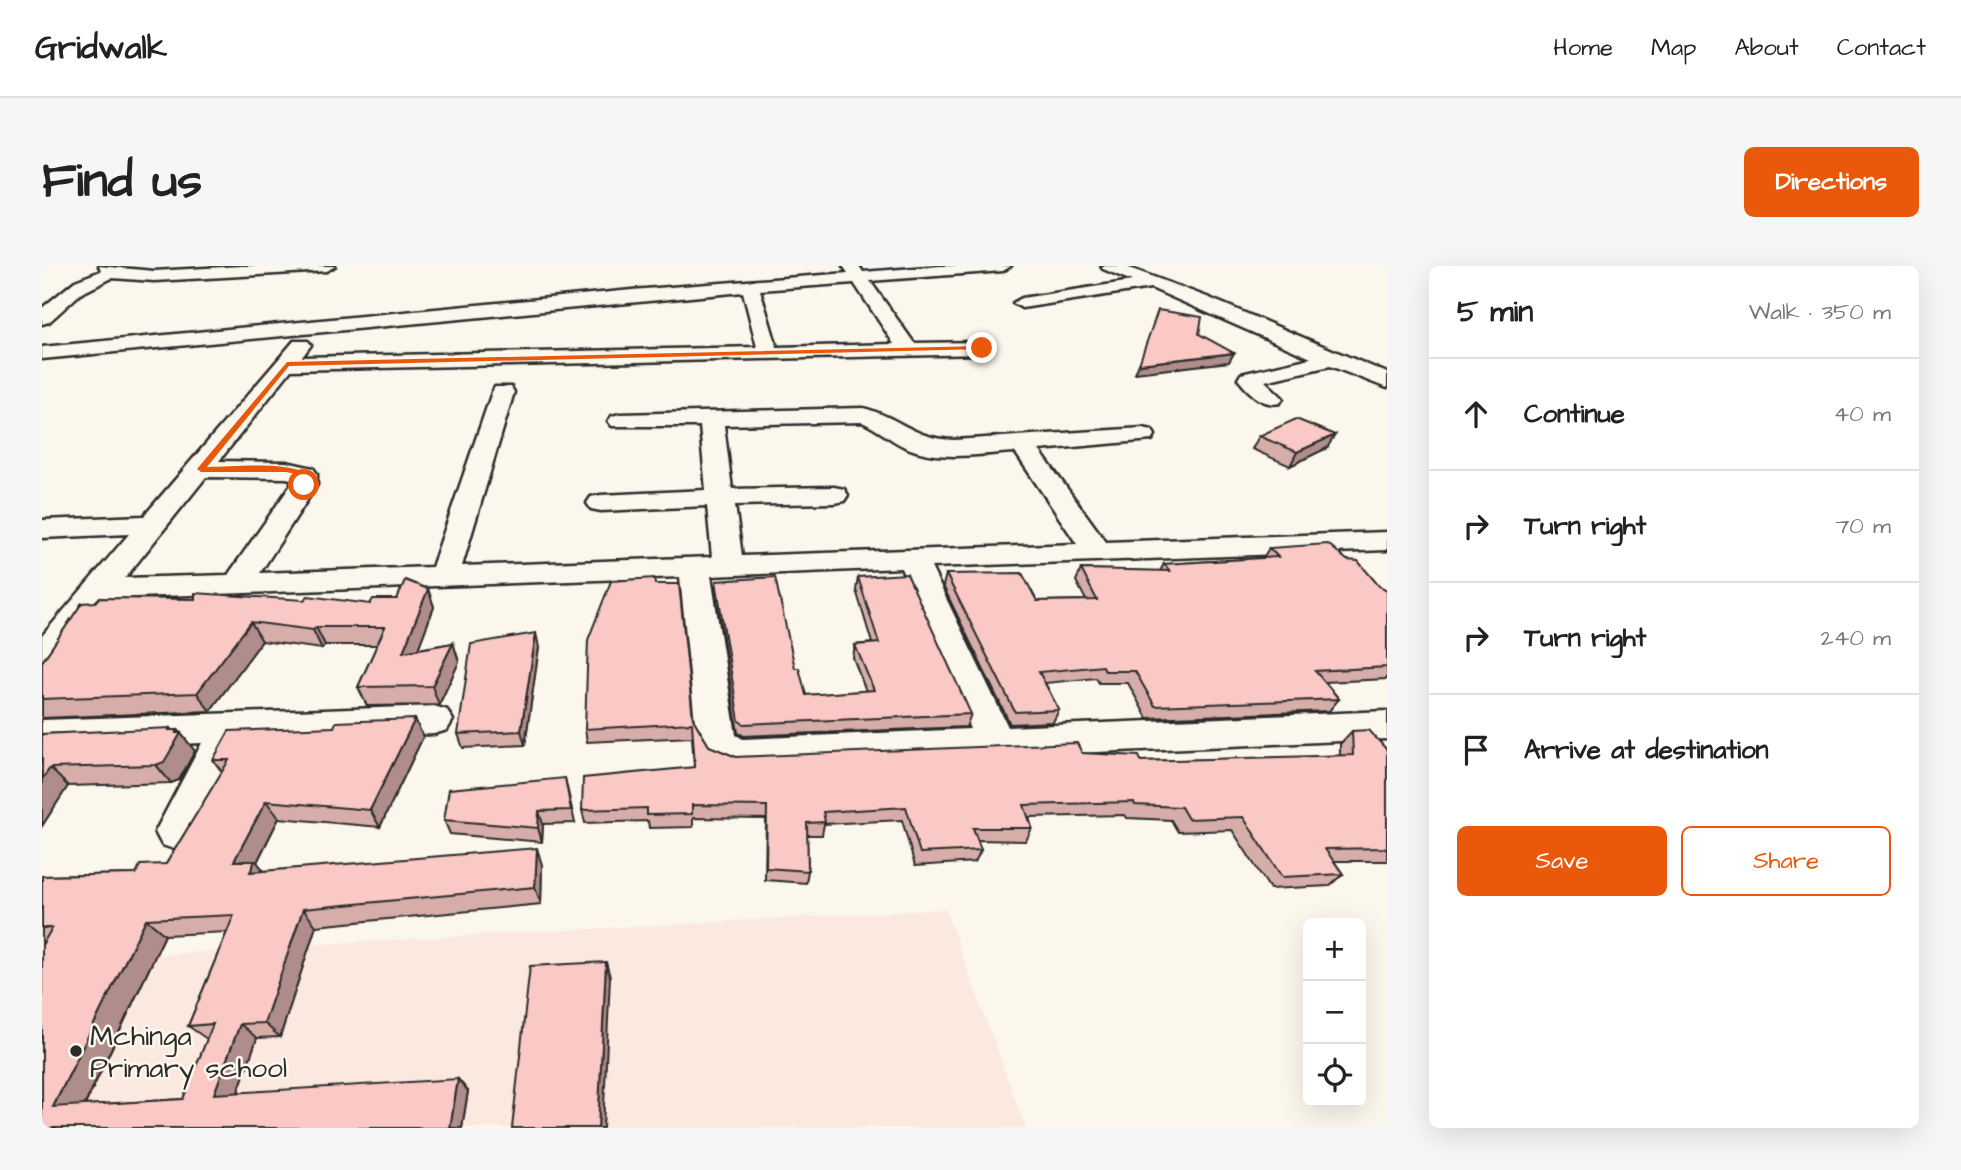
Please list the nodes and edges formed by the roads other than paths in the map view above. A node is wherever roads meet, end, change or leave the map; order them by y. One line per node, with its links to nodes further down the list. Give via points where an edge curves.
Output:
1 (327, 266): 4 (street, via 154,275)
2 (1003, 266): 5 (street)
3 (1109, 266): 7 (street)
4 (109, 269): 12 (street, via 77,286)
5 (855, 273): 8 (street); 15 (street)
6 (626, 276): 9 (street)
7 (1151, 283): 10 (street); 19 (street)
8 (750, 287): 9 (street); 17 (street)
9 (623, 296): 11 (street); 18 (street, via 615,327)
10 (1022, 303)
11 (447, 312): 13 (street); 20 (street)
12 (42, 317)
13 (317, 325): 16 (street); 21 (street)
14 (982, 348): 15 (street)
15 (908, 350): 17 (street)
16 (42, 353)
17 (769, 353): 18 (street)
18 (616, 357): 20 (street)
19 (1332, 359): 22 (street); 24 (street, via 1249,379)
20 (433, 361): 21 (street)
21 (287, 364): 29 (street)
22 (1387, 381)
23 (503, 392): 41 (street)
24 (1272, 398)
25 (710, 419): 26 (street); 28 (street, via 863,415 924,445); 31 (street)
26 (620, 421)
27 (1143, 435): 28 (street)
28 (1022, 444): 37 (street)
29 (201, 469): 33 (street); 42 (street, via 304,474 304,485)
30 (834, 495): 31 (street)
31 (720, 497): 32 (street); 39 (street)
32 (601, 503)
33 (156, 524): 34 (street); 43 (street)
34 (42, 529)
35 (1387, 541): 36 (street)
36 (1348, 543): 37 (street); 40 (street)
37 (1098, 552): 38 (street)
38 (912, 559): 39 (street); 49 (street)
39 (711, 566): 41 (street); 49 (street, via 715,732 719,744 729,751 743,754)
40 (1365, 569)
41 (444, 576): 42 (street)
42 (237, 584): 43 (street)
43 (101, 589): 44 (street)
44 (42, 659)
45 (434, 720): 47 (street)
46 (1387, 725): 49 (street)
47 (230, 727): 48 (street); 50 (street)
48 (42, 734)
49 (995, 741)
50 (177, 832)

